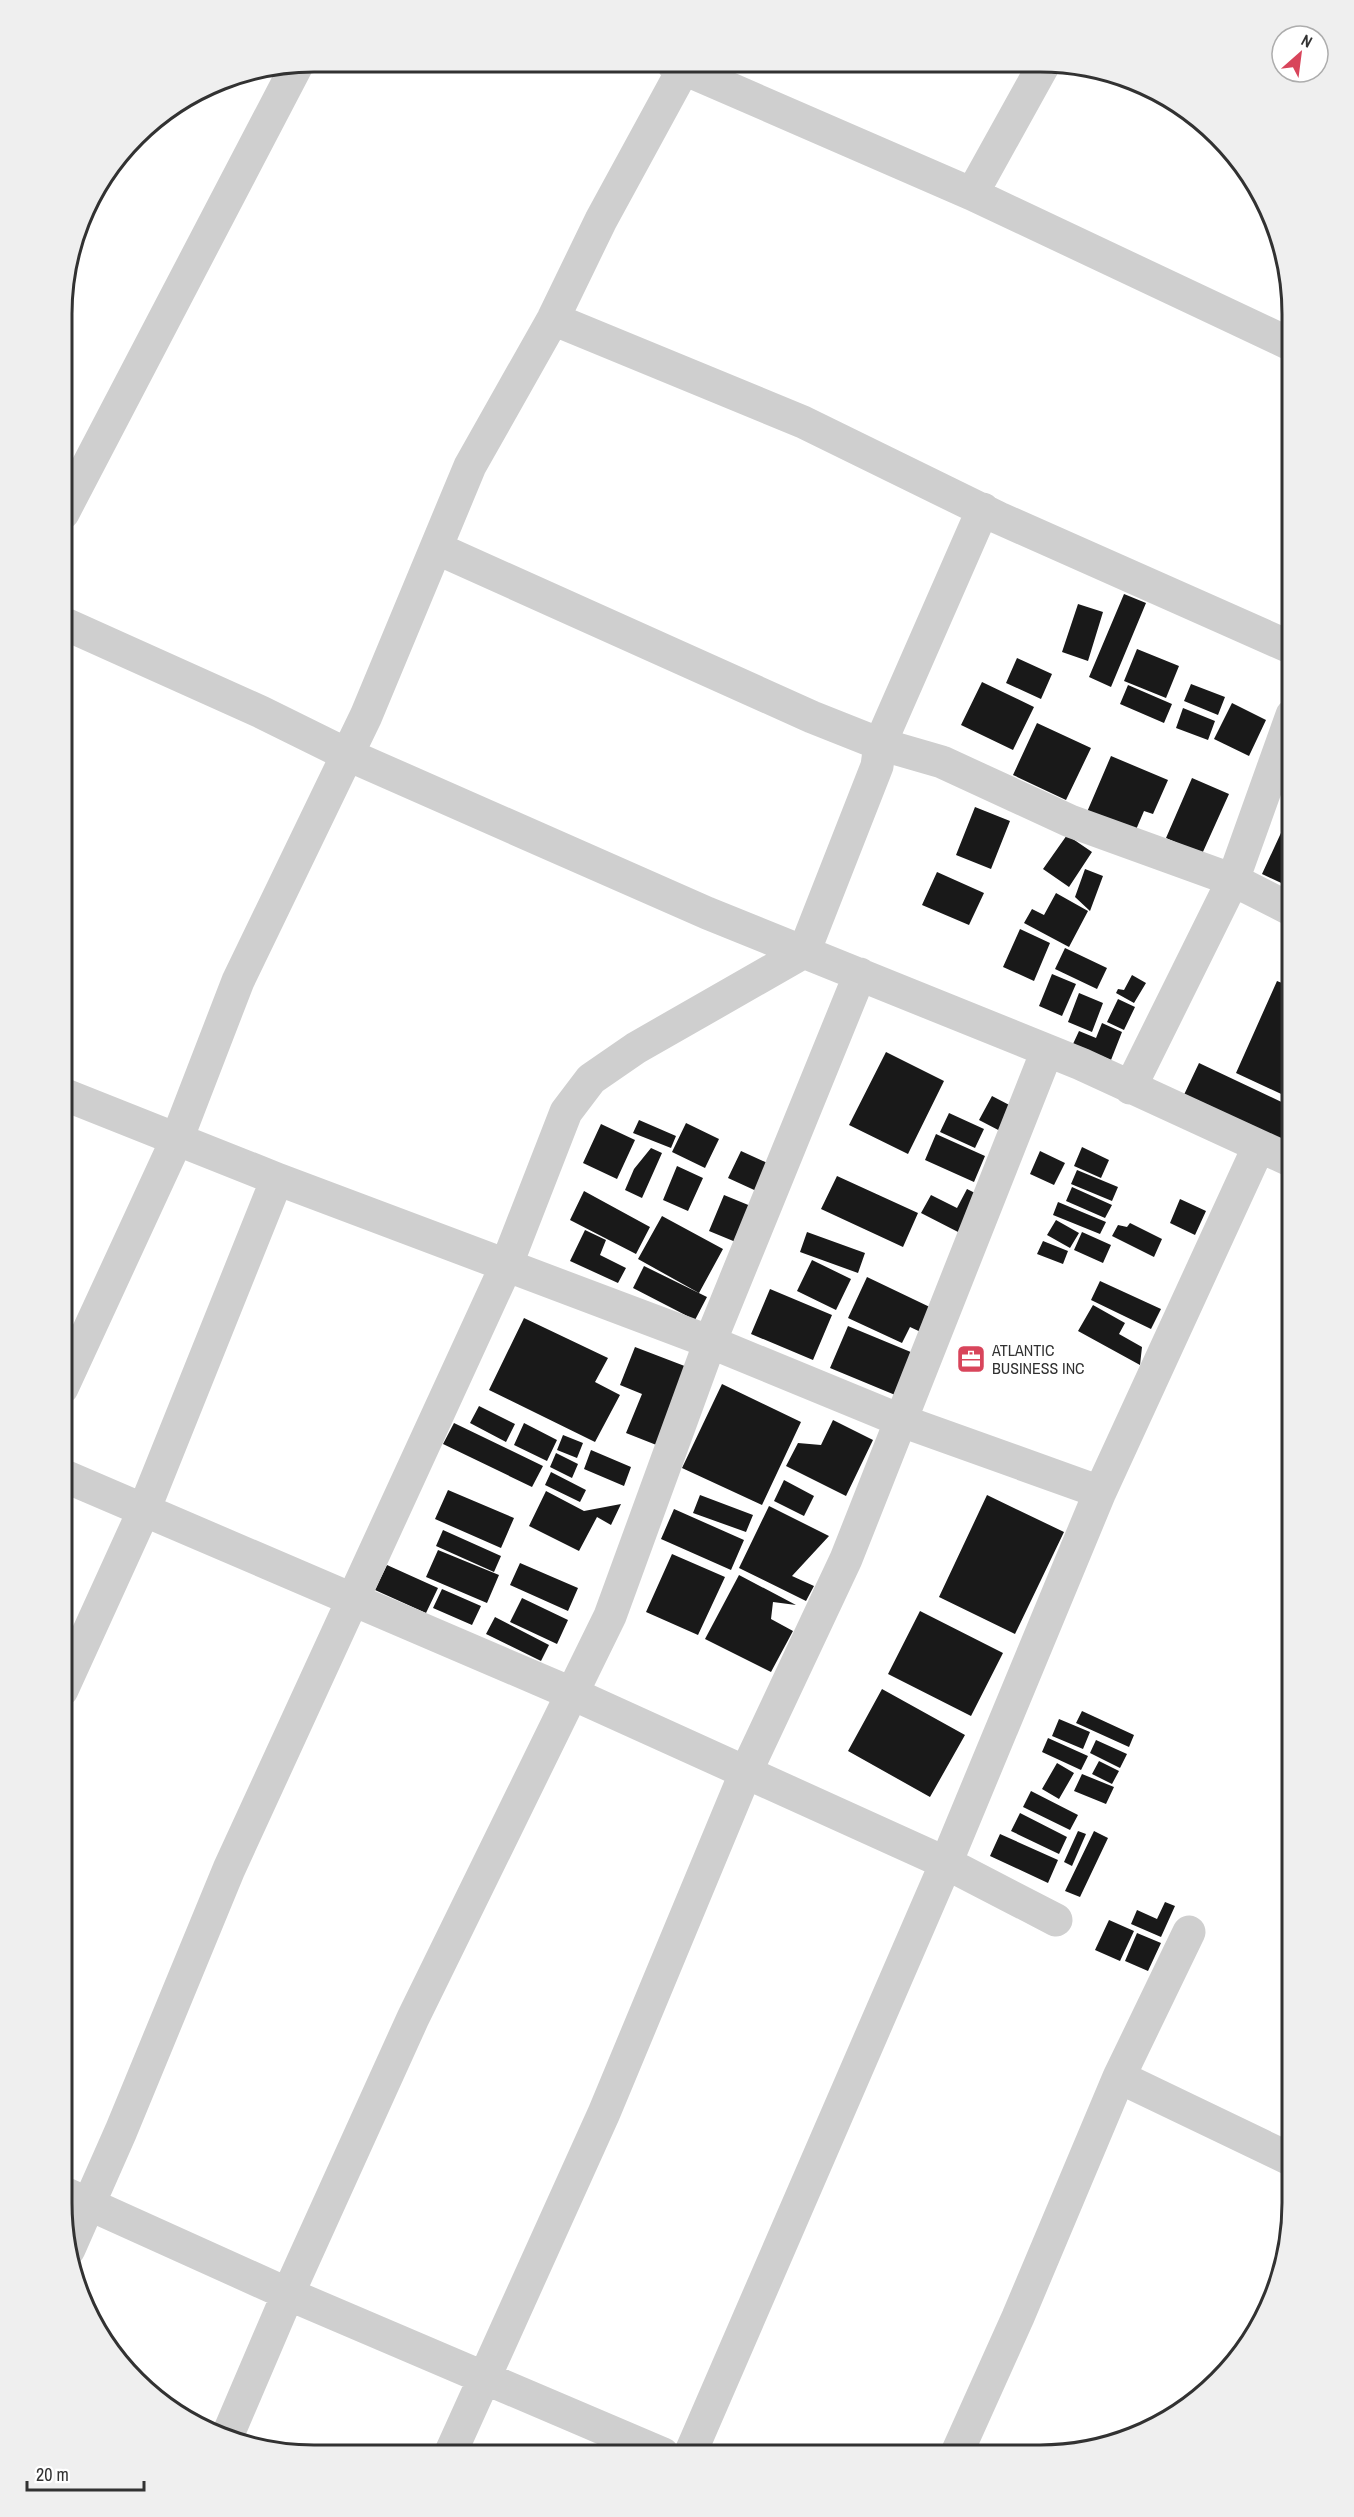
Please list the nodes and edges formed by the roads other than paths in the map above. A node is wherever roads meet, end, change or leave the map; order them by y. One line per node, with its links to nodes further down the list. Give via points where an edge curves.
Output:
1 (677, 72): 6 (street)
2 (697, 72): 5 (street)
3 (1040, 72): 5 (street)
4 (293, 73): 8 (street)
5 (972, 194): 7 (street)
6 (552, 320): 9 (street, via 802,422); 10 (street, via 470,466)
7 (1282, 340)
8 (72, 496)
9 (983, 509): 12 (street); 14 (street)
10 (436, 548): 14 (street); 15 (street, via 366,716)
11 (72, 627): 15 (street)
12 (1282, 644)
13 (1282, 743): 16 (street)
14 (880, 744): 16 (street, via 942,762 1070,821); 18 (street, via 877,766)
15 (346, 754): 18 (street); 23 (street, via 238,981)
16 (1233, 880): 17 (street); 21 (street)
17 (1282, 905)
18 (804, 952): 19 (street); 27 (street, via 636,1048 591,1080 566,1112)
19 (860, 975): 20 (street); 28 (street)
20 (1047, 1050): 21 (street); 30 (street)
21 (1130, 1088): 24 (street)
22 (72, 1098): 23 (street)
23 (177, 1139): 26 (street); 29 (street)
24 (1259, 1146): 25 (street); 32 (street)
25 (1282, 1156)
26 (277, 1179): 27 (street); 33 (street)
27 (506, 1266): 28 (street); 34 (street)
28 (710, 1342): 30 (street); 36 (street, via 610,1616)
29 (72, 1366)
30 (902, 1421): 32 (street); 37 (street, via 846,1559)
31 (72, 1479): 33 (street)
32 (1100, 1492): 38 (street)
33 (144, 1510): 34 (street); 35 (street)
34 (351, 1600): 36 (street); 43 (street, via 229,1869 121,2131)
35 (72, 1668)
36 (573, 1694): 37 (street); 45 (street, via 413,2018)
37 (745, 1774): 38 (street); 46 (street, via 604,2113)
38 (946, 1863): 39 (street); 50 (street)
39 (1056, 1920)
40 (1189, 1932): 41 (street)
41 (1119, 2077): 42 (street); 51 (street)
42 (1282, 2155)
43 (75, 2197): 44 (street); 45 (street)
44 (73, 2216)
45 (288, 2294): 46 (street); 47 (street)
46 (485, 2378): 48 (street); 49 (street)
47 (230, 2430)
48 (454, 2445)
49 (642, 2445)
50 (694, 2445)
51 (960, 2445)

